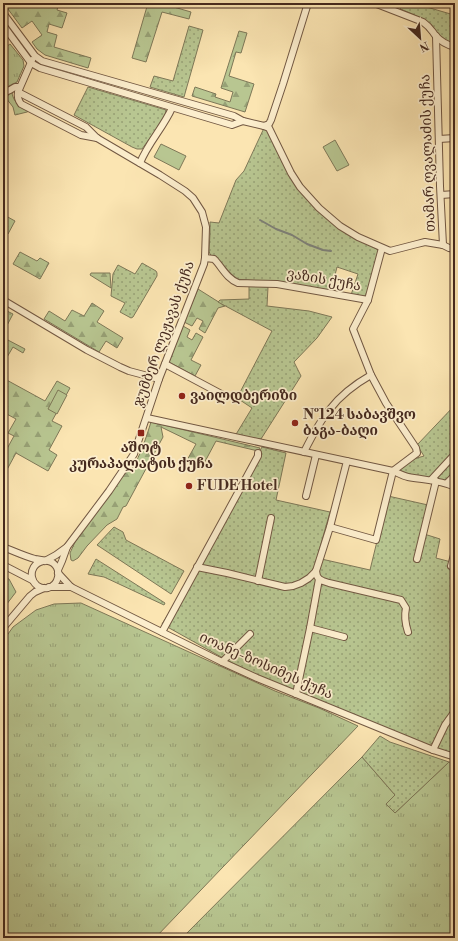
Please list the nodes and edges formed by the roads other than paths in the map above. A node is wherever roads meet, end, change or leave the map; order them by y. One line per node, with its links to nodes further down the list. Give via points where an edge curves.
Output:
1 (308, 3): 18 (street, via 271,120)
2 (374, 3): 5 (street, via 423,22)
3 (3, 13): 7 (street)
4 (3, 25): 8 (street)
5 (436, 36): 6 (street, via 447,45); 21 (street, თამარ ღვალაძის ქუჩა)
6 (455, 47)
7 (35, 56): 8 (street); 9 (street, via 42,61)
8 (31, 62): 10 (street, via 40,68); 12 (street)
9 (92, 75): 10 (street); 11 (street)
10 (90, 83): 14 (street)
11 (131, 86): 14 (street); 15 (street)
12 (19, 89): 13 (street, via 15,87); 19 (street, ჯუმბერ ლეჟავას ქუჩა, via 86,127); 19 (street, ჯუმბერ ლეჟავას ქუჩა, via 18,98 21,104 81,135)
13 (3, 93)
14 (128, 94): 16 (street)
15 (168, 97): 16 (street); 17 (street, via 234,116)
16 (169, 107): 17 (street, via 232,125); 22 (street, via 168,116 144,152)
17 (244, 122): 18 (street)
18 (264, 126): 26 (street, via 269,128 300,187 318,208 340,226)
19 (97, 138): 22 (street, ჯუმბერ ლეჟავას ქუჩა)
20 (455, 138): 21 (street)
21 (439, 139): 24 (street, თამარ ღვალაძის ქუჩა)
22 (140, 163): 28 (street, ჯუმბერ ლეჟავას ქუჩა, via 185,191 199,206 206,226)
23 (455, 194): 24 (street)
24 (441, 195): 25 (street, თამარ ღვალაძის ქუჩა)
25 (443, 245): 26 (street, via 425,242 390,251); 27 (street)
26 (382, 248): 30 (street)
27 (455, 249)
28 (205, 258): 30 (street, ვაზის ქუჩა, via 214,259 228,277 238,283 277,284); 31 (street, ჯუმბერ ლეჟავას ქუჩა)
29 (3, 300): 33 (street, via 120,367)
30 (368, 300): 32 (street, ვაზის ქუჩა, via 354,329)
31 (165, 364): 33 (street, ჯუმბერ ლეჟავას ქუჩა); 34 (street)
32 (371, 375): 36 (street, via 348,391 330,409); 41 (street, ვაზის ქუჩა, via 416,448 417,453)
33 (159, 379): 35 (street, ჯუმბერ ლეჟავას ქუჩა)
34 (225, 396)
35 (147, 418): 36 (street); 50 (street, ჯუმბერ ლეჟავას ქუჩა, via 134,454)
36 (304, 452): 39 (street)
37 (258, 454): 56 (street)
38 (455, 454): 43 (street)
39 (316, 455): 40 (street); 46 (street)
40 (347, 461): 41 (street); 48 (street)
41 (393, 471): 43 (street, via 407,477); 48 (street, via 376,540)
42 (455, 475): 44 (street)
43 (433, 480): 44 (street); 52 (street)
44 (447, 484): 45 (street)
45 (455, 487)
46 (306, 496)
47 (270, 518): 60 (street)
48 (330, 527): 58 (street)
49 (3, 547): 53 (street)
50 (67, 547): 53 (street, ჯუმბერ ლეჟავას ქუჩა); 57 (street, ჯუმბერ ლეჟავას ქუჩა)
51 (455, 551): 55 (street)
52 (417, 559)
53 (44, 561): 57 (street, via 54,564); 61 (street, via 34,566 31,574)
54 (3, 565): 61 (street)
55 (451, 566)
56 (197, 567): 60 (street); 67 (street)
57 (58, 571): 62 (street, იოანე-ზოსიმეს ქუჩა); 63 (street, via 55,584)
58 (316, 571): 59 (street); 60 (street, via 294,586 285,587)
59 (319, 579): 66 (street); 68 (street, via 401,600 406,608 404,616)
60 (258, 580)
61 (33, 581): 63 (street, via 38,586); 64 (street)
62 (71, 587): 63 (street, იოანე-ზოსიმეს ქუჩა); 67 (street, იოანე-ზოსიმეს ქუჩა)
63 (46, 588): 64 (street, via 35,592)
64 (24, 602): 65 (street)
65 (3, 628)
66 (310, 628): 70 (street); 72 (street)
67 (162, 632): 71 (street, იოანე-ზოსიმეს ქუჩა)
68 (408, 632)
69 (250, 634): 71 (street)
70 (344, 636)
71 (222, 662): 72 (street, იოანე-ზოსიმეს ქუჩა)
72 (296, 694): 74 (street, იოანე-ზოსიმეს ქუჩა)
73 (455, 711): 74 (street)
74 (433, 750): 75 (street, იოანე-ზოსიმეს ქუჩა)
75 (455, 757)

